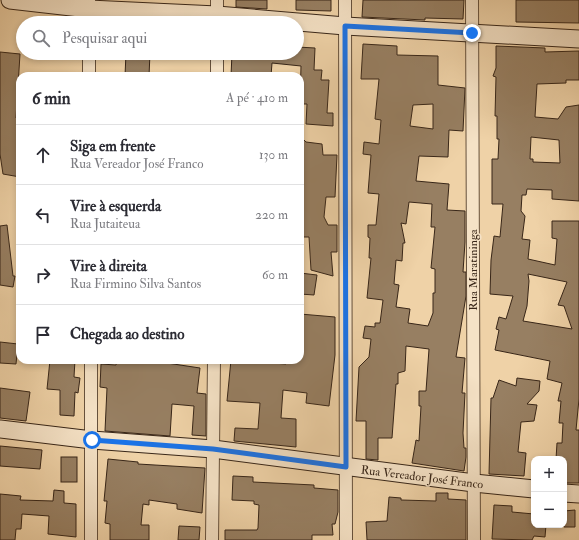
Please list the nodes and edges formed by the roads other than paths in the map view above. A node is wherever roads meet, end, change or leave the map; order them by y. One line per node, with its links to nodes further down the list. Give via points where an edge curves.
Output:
1 (10, 0): 4 (street)
2 (345, 0): 8 (street)
3 (472, 0): 9 (street, Rua Maratininga)
4 (89, 11): 5 (street)
5 (217, 13): 6 (street)
6 (247, 16)
7 (304, 22): 8 (street)
8 (345, 26): 9 (street); 20 (street)
9 (472, 33): 10 (street); 21 (street, Rua Maratininga)
10 (579, 40)
11 (89, 60): 13 (street)
12 (217, 60): 14 (street)
13 (90, 72)
14 (216, 72)
15 (91, 364): 18 (street)
16 (214, 364): 19 (street)
17 (0, 429): 18 (street, Rua Vereador José Franco)
18 (92, 440): 19 (street, Rua Vereador José Franco); 25 (street)
19 (213, 449): 20 (street, Rua Vereador José Franco); 26 (street)
20 (346, 467): 21 (street, Rua Vereador José Franco); 27 (street)
21 (474, 483): 22 (street, Rua Vereador José Franco); 28 (street, Rua Maratininga)
22 (531, 490)
23 (567, 492): 24 (street)
24 (579, 494)
25 (91, 540)
26 (212, 540)
27 (346, 540)
28 (474, 540)

